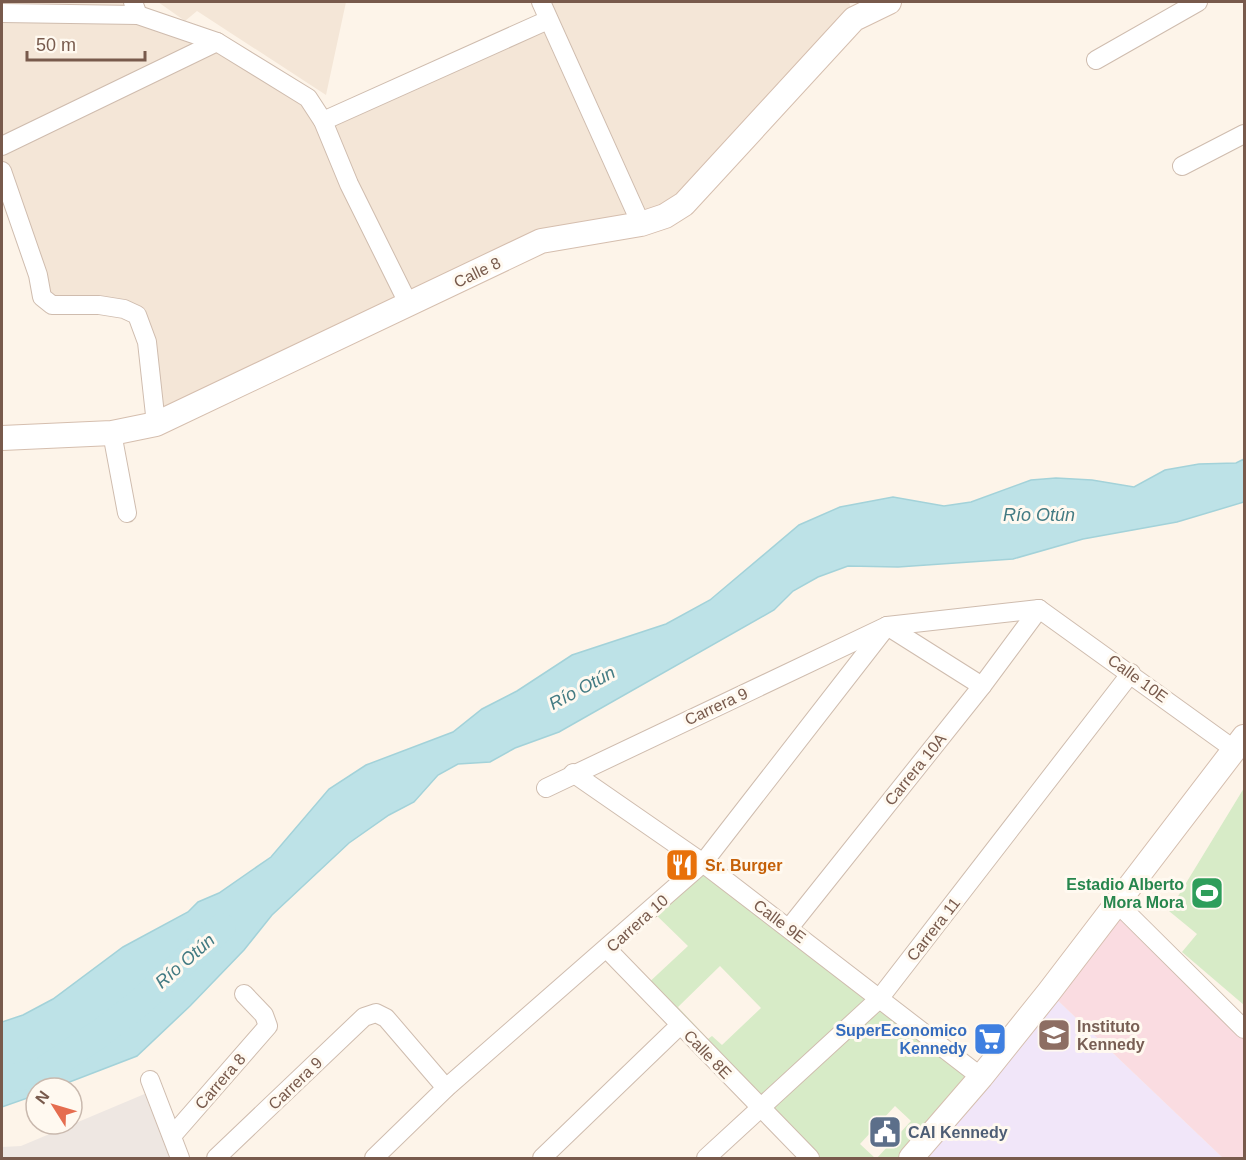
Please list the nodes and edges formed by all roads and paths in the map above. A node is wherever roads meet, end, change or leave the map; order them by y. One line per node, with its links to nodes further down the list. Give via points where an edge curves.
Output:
1 (541, 2): 7 (street)
2 (889, 2): 5 (street, Calle 8)
3 (1197, 2): 9 (street)
4 (136, 8): 6 (street); 8 (street)
5 (852, 10): 15 (street, Calle 8, via 684,204)
6 (2, 13)
7 (548, 20): 10 (street); 15 (street, via 569,58)
8 (217, 42): 10 (street, via 308,98); 12 (street)
9 (1096, 60)
10 (323, 121): 16 (street, via 349,184)
11 (1245, 134): 13 (street)
12 (2, 146)
13 (1182, 166)
14 (2, 171): 17 (street, via 39,275 42,297 52,305 99,305 137,315 147,342)
15 (641, 224): 16 (street, Calle 8, via 541,242)
16 (409, 305): 17 (street, Calle 8)
17 (156, 424): 18 (street, Calle 8)
18 (112, 433): 19 (street, Calle 8); 20 (street)
19 (2, 438)
20 (127, 513)
21 (1039, 609): 22 (street, Carrera 9); 23 (street, Calle 10E); 24 (street, Carrera 10A)
22 (887, 626): 24 (street); 26 (street, Carrera 9); 28 (street, Carrera 10)
23 (1131, 673): 25 (street, Calle 10E); 33 (street, Carrera 11)
24 (982, 686): 30 (street, Carrera 10A)
25 (1240, 743): 29 (street)
26 (573, 773): 27 (street, Carrera 9); 28 (street, Calle 9E)
27 (546, 788)
28 (703, 864): 30 (street, Calle 9E); 31 (street, Carrera 10)
29 (1116, 902): 35 (street); 36 (street)
30 (789, 928): 33 (street, Calle 9E)
31 (607, 949): 34 (street, Calle 8E); 38 (street, Carrera 10)
32 (244, 994): 40 (street, Carrera 8, via 264,1015 268,1026)
33 (879, 999): 36 (street, Calle 9E); 39 (street, Carrera 11)
34 (680, 1026): 39 (street, Calle 8E); 45 (street)
35 (1245, 1029)
36 (981, 1077): 42 (street)
37 (150, 1080): 40 (street)
38 (446, 1088): 41 (street, Carrera 10); 44 (street, Carrera 9, via 387,1018 376,1013 364,1017)
39 (759, 1107): 46 (street, Carrera 11); 47 (street, Calle 8E)
40 (172, 1136): 43 (street)
41 (387, 1154)
42 (915, 1156)
43 (180, 1158)
44 (216, 1158)
45 (542, 1158)
46 (706, 1158)
47 (810, 1158)

